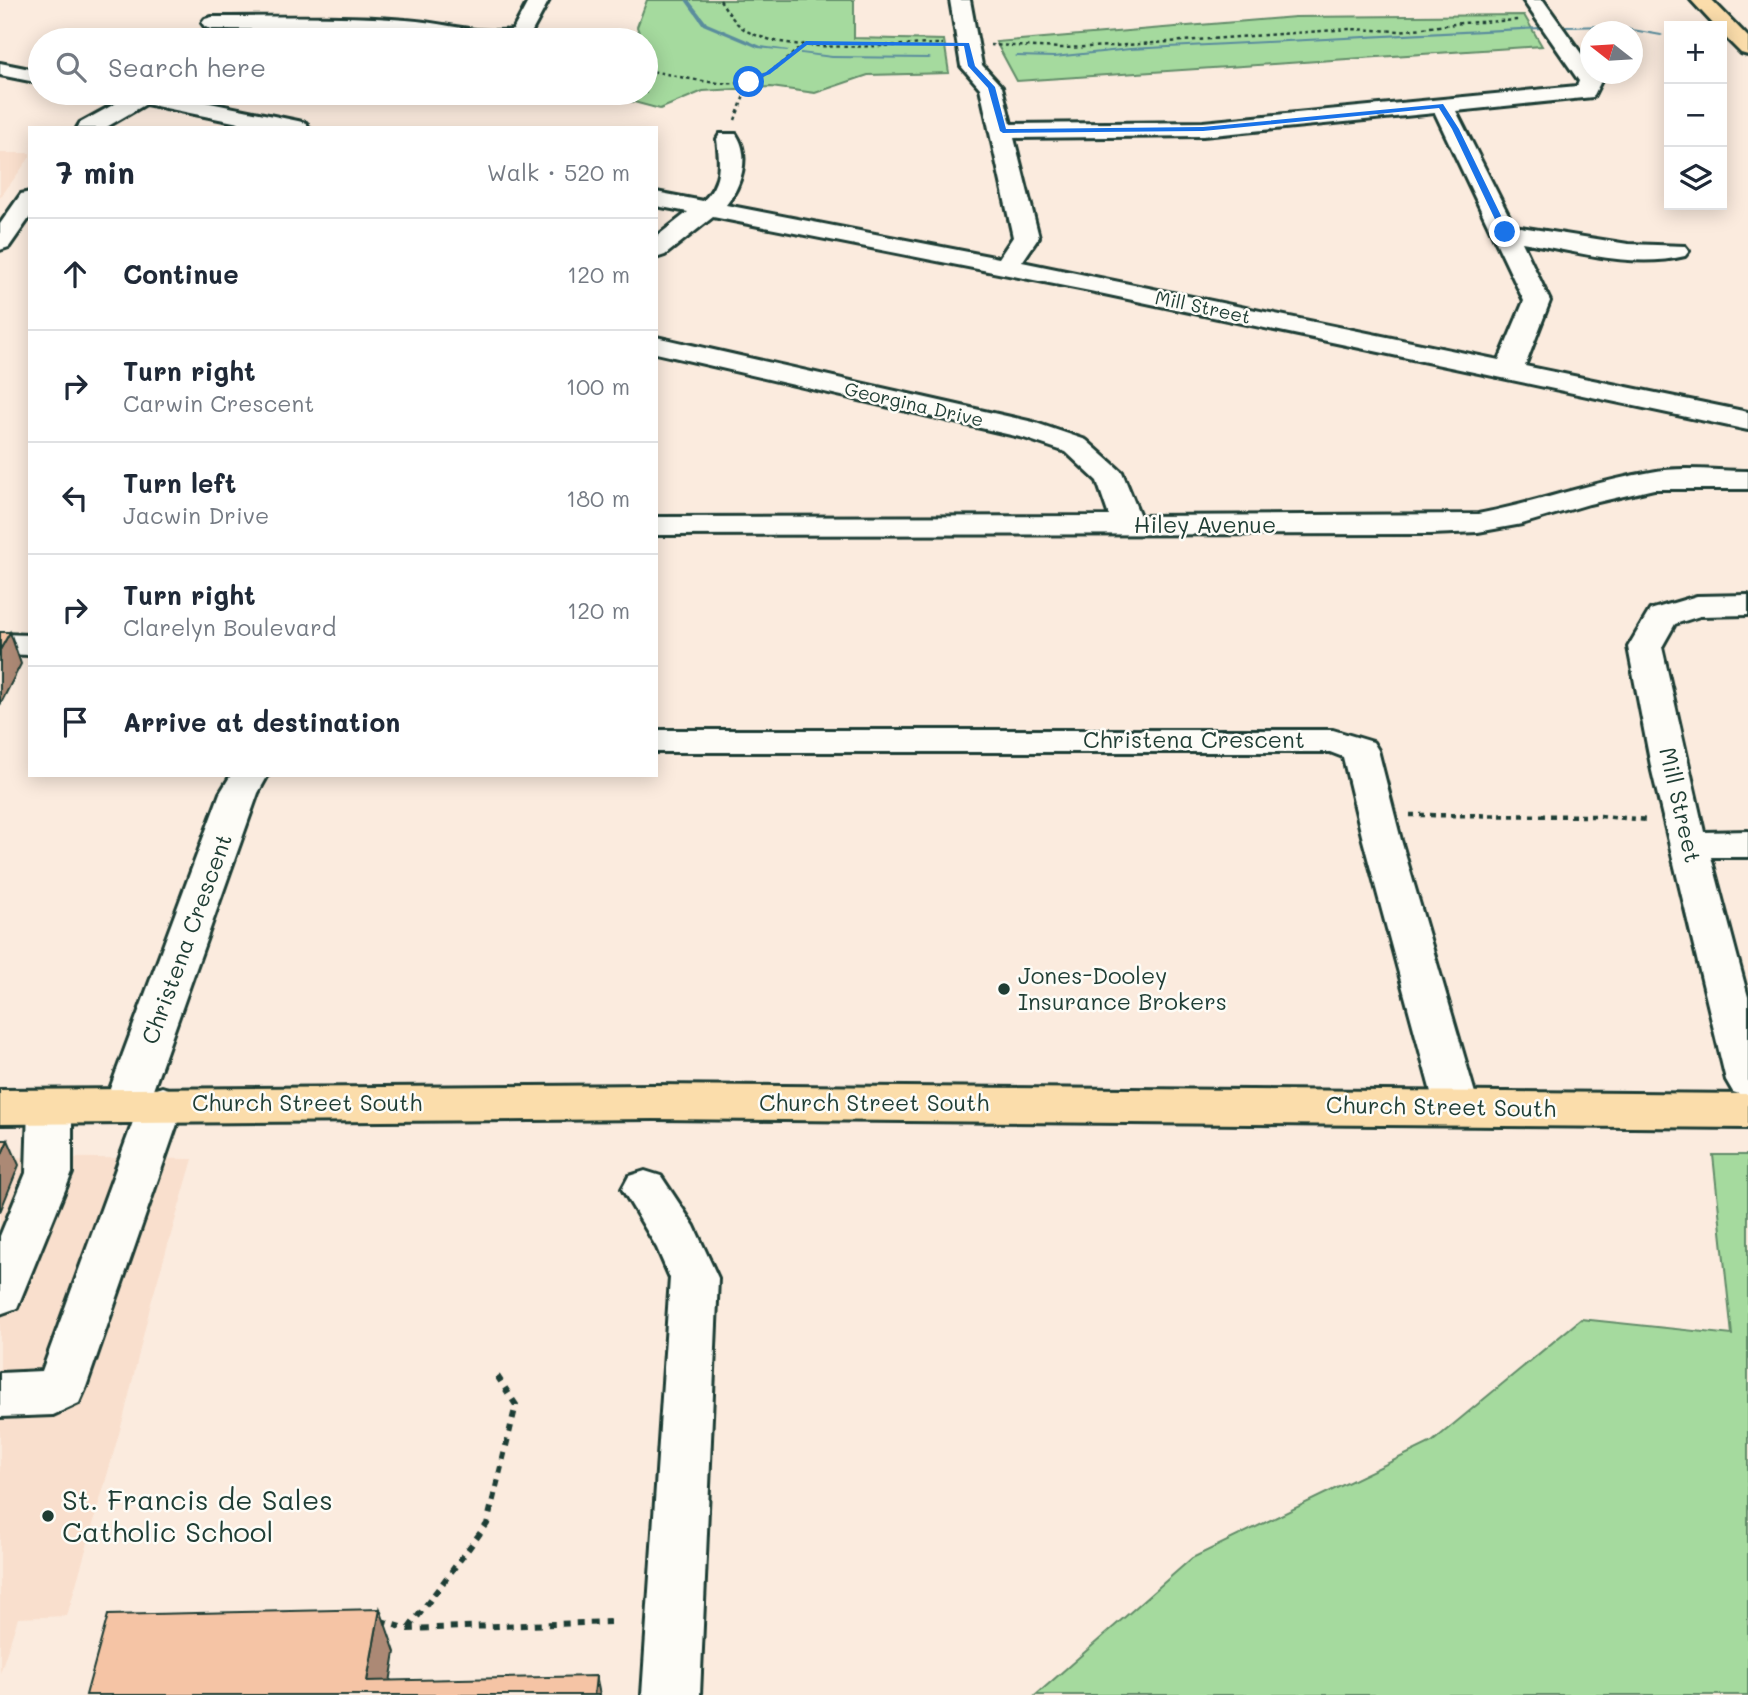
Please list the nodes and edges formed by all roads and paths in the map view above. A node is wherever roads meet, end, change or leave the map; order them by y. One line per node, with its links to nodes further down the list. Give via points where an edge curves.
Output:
1 (229, 0): 7 (street)
2 (538, 0): 10 (street)
3 (720, 0): 11 (path, via 750,34)
4 (960, 0): 12 (street)
5 (1701, 0): 13 (main road)
6 (1539, 9): 12 (path, via 1399,31 1350,29 1062,48); 20 (street, via 1590,81 1585,92)
7 (212, 23): 8 (street); 9 (street)
8 (208, 28)
9 (423, 28)
10 (524, 28)
11 (806, 43): 12 (path); 17 (path)
12 (967, 44): 23 (street, via 972,66 991,87)
13 (1748, 48)
14 (0, 69): 16 (street)
15 (658, 72): 17 (path)
16 (28, 75)
17 (749, 82): 24 (path)
18 (122, 105): 21 (street)
19 (190, 105): 22 (street)
20 (1441, 105): 23 (street, via 1203,129); 28 (street)
21 (91, 126)
22 (289, 126)
23 (1003, 131): 32 (street, via 1026,237)
24 (728, 139): 26 (street, via 731,178 725,194)
25 (658, 199): 26 (street, Mill Street)
26 (710, 209): 30 (street); 32 (street, Mill Street)
27 (23, 221): 29 (street)
28 (1505, 232): 31 (street, via 1628,252); 34 (street, via 1537,301)
29 (0, 243)
30 (658, 248)
31 (1676, 251)
32 (1006, 267): 34 (street, Mill Street)
33 (658, 345): 37 (street, Georgina Drive, via 1033,431 1076,446 1111,478)
34 (1508, 372): 35 (street, Mill Street)
35 (1748, 421)
36 (1748, 480): 37 (street, Hiley Avenue, via 1654,480 1478,523)
37 (1128, 525): 38 (street, Hiley Avenue)
38 (658, 526)
39 (1748, 606): 45 (street, Mill Street, via 1697,606 1662,617 1645,647)
40 (0, 645): 41 (street)
41 (28, 645)
42 (658, 741): 44 (street, Christena Crescent, via 1333,741 1360,750)
43 (249, 777): 48 (street, Christena Crescent, via 239,793)
44 (1374, 815): 45 (path, via 1600,816); 51 (street, Christena Crescent)
45 (1686, 834): 46 (street); 47 (street, Mill Street)
46 (1748, 844)
47 (1748, 1080)
48 (144, 1104): 50 (main road, Church Street South); 51 (main road, Church Street South); 56 (street, Christena Crescent, via 61,1387 53,1393)
49 (0, 1107): 50 (main road, Church Street South)
50 (50, 1107): 54 (street, via 49,1173)
51 (1457, 1107): 52 (main road, Church Street South)
52 (1748, 1111)
53 (645, 1189): 60 (street, via 694,1278)
54 (0, 1294)
55 (494, 1371): 59 (path, via 516,1405 487,1524)
56 (0, 1395)
57 (372, 1618): 59 (path)
58 (613, 1622): 59 (path)
59 (408, 1629)
60 (671, 1695)

